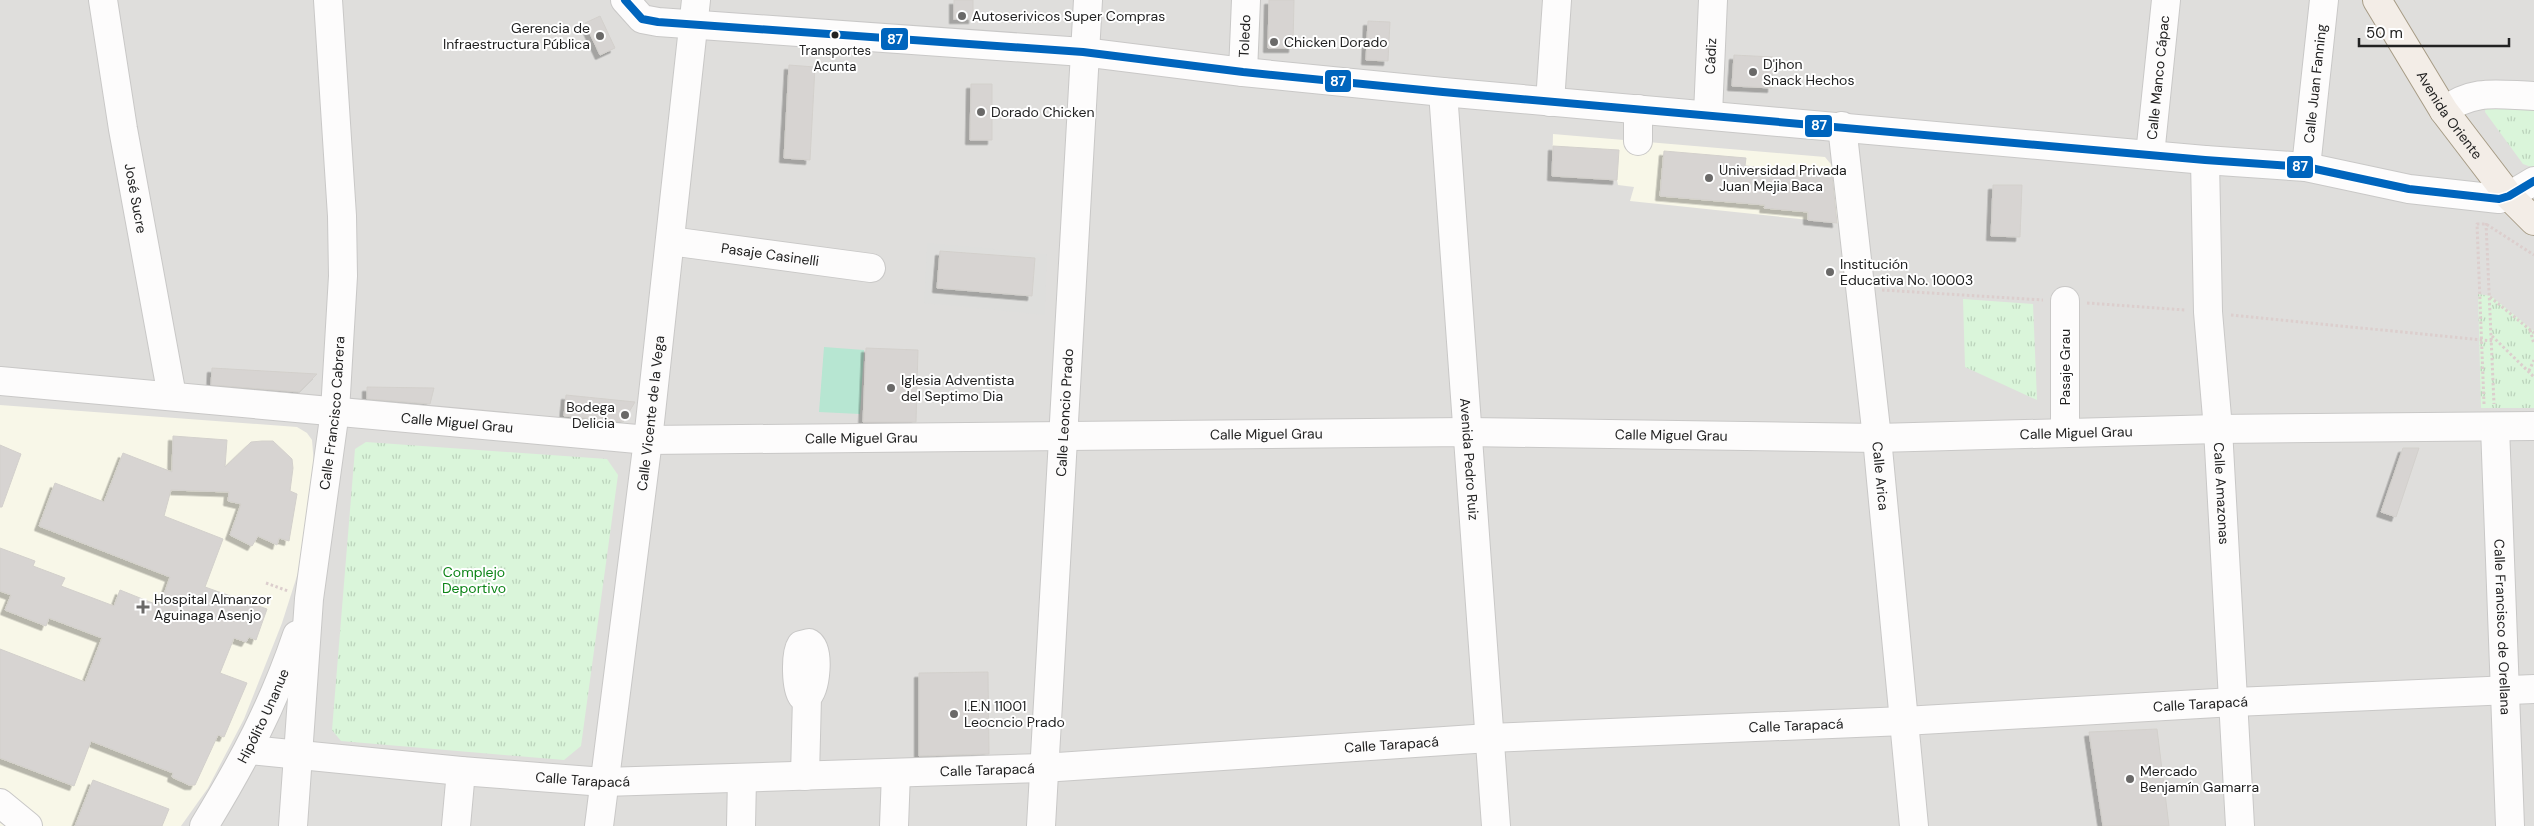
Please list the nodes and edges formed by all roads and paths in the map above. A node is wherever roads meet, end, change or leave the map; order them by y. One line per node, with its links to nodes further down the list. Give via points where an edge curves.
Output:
1 (103, 0): 45 (street, José Sucre)
2 (328, 0): 46 (street, Calle Francisco Cabrera, via 343,276)
3 (625, 0): 11 (street, via 642,19)
4 (1088, 0): 12 (street, Calle Leoncio Prado)
5 (1246, 0): 13 (street, Toledo)
6 (1557, 0): 16 (street)
7 (1713, 0): 19 (street, Cádiz)
8 (2166, 0): 22 (street, Calle Manco Cápac)
9 (2324, 0): 24 (street, Calle Juan Fanning)
10 (2377, 0): 18 (main road, Avenida Oriente)
11 (695, 12): 12 (street); 28 (street, Calle Vicente de la Vega)
12 (1083, 52): 13 (street); 52 (street, Calle Leoncio Prado)
13 (1243, 72): 14 (street)
14 (1443, 92): 16 (street); 50 (street, Avenida Pedro Ruiz)
15 (2534, 96): 18 (street, via 2478,94 2458,100)
16 (1550, 102): 17 (street)
17 (1630, 108): 19 (street); 21 (street)
18 (2444, 111): 26 (main road, Avenida Oriente)
19 (1708, 114): 20 (street)
20 (1842, 126): 22 (street); 31 (street, Calle Arica)
21 (1629, 141)
22 (2150, 155): 23 (street)
23 (2205, 160): 24 (street); 34 (street, Calle Amazonas)
24 (2306, 166): 26 (street)
25 (2534, 181): 26 (street)
26 (2493, 206): 27 (main road, Avenida Oriente); 29 (path); 32 (path); 38 (path, via 2477,224)
27 (2534, 220)
28 (670, 241): 30 (street, Pasaje Casinelli); 54 (street, Calle Vicente de la Vega)
29 (2534, 255)
30 (870, 268)
31 (1861, 289): 33 (path); 53 (street, Calle Arica)
32 (2489, 297): 35 (path); 37 (path)
33 (2065, 301): 34 (path); 51 (street, Pasaje Grau)
34 (2208, 312): 38 (path); 49 (street, Calle Amazonas)
35 (2530, 330): 36 (path); 40 (path)
36 (2534, 333)
37 (2491, 335): 39 (path); 42 (path)
38 (2481, 340): 39 (path); 47 (path)
39 (2492, 341): 47 (path)
40 (2534, 344)
41 (2534, 360): 42 (path)
42 (2528, 372): 43 (path)
43 (2534, 377)
44 (0, 381): 45 (street, Calle Miguel Grau)
45 (172, 396): 46 (street, Calle Miguel Grau)
46 (335, 412): 54 (street, Calle Miguel Grau); 55 (street, Calle Francisco Cabrera)
47 (2489, 416): 48 (street, Calle Miguel Grau); 49 (street, Calle Miguel Grau); 57 (street, Calle Francisco de Orellana)
48 (2534, 426)
49 (2218, 429): 51 (street, Calle Miguel Grau); 59 (street, Calle Amazonas)
50 (1466, 432): 52 (street, Calle Miguel Grau); 53 (street, Calle Miguel Grau); 61 (street, Avenida Pedro Ruiz)
51 (2065, 433): 53 (street, Calle Miguel Grau)
52 (1063, 435): 54 (street, Calle Miguel Grau); 64 (street, Calle Leoncio Prado)
53 (1877, 438): 60 (street, Calle Arica)
54 (648, 440): 69 (street, Calle Vicente de la Vega)
55 (309, 599): 62 (street, Hipólito Unanue, via 282,677); 63 (street, Calle Francisco Cabrera)
56 (2534, 689): 57 (street, Calle Tarapacá)
57 (2504, 690): 59 (street, Calle Tarapacá); 82 (street, Calle Francisco de Orellana)
58 (807, 697): 67 (street)
59 (2234, 702): 60 (street, Calle Tarapacá); 81 (street, Calle Amazonas)
60 (1904, 721): 61 (street, Calle Tarapacá); 80 (street, Calle Arica)
61 (1489, 738): 64 (street, Calle Tarapacá); 79 (street, Avenida Pedro Ruiz)
62 (250, 750): 63 (street, Calle Tarapacá); 72 (street, Hipólito Unanue)
63 (298, 754): 65 (street, Calle Tarapacá); 73 (street, Calle Francisco Cabrera)
64 (1044, 768): 66 (street, Calle Tarapacá); 78 (street, Calle Leoncio Prado)
65 (461, 771): 69 (street, Calle Tarapacá); 74 (street)
66 (896, 773): 67 (street, Calle Tarapacá); 77 (street)
67 (805, 776): 68 (street, Calle Tarapacá)
68 (742, 778): 69 (street, Calle Tarapacá); 76 (street)
69 (604, 782): 75 (street, Calle Vicente de la Vega)
70 (0, 803): 71 (street)
71 (28, 826)
72 (204, 826)
73 (293, 826)
74 (456, 826)
75 (599, 826)
76 (741, 826)
77 (894, 826)
78 (1041, 826)
79 (1496, 826)
80 (1914, 826)
81 (2240, 826)
82 (2510, 826)

